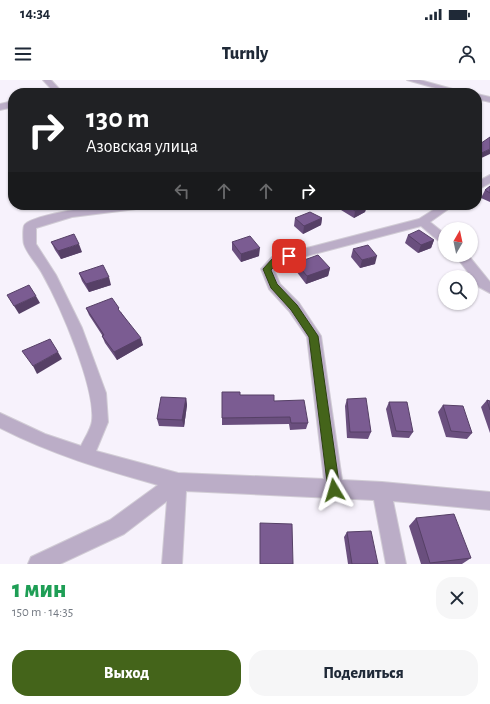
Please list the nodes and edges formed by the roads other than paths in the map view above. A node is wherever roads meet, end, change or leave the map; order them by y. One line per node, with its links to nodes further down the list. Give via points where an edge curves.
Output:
1 (47, 80): 3 (street)
2 (411, 80): 4 (street)
3 (54, 88)
4 (443, 88)
5 (101, 210): 12 (street, via 44,220 30,226 30,244 50,275 75,328 98,393 100,422)
6 (441, 210): 7 (street)
7 (423, 222): 8 (street); 14 (street, via 276,260 267,269 274,286 314,336)
8 (438, 234)
9 (467, 262): 10 (street)
10 (490, 288)
11 (0, 420): 12 (street, via 41,440)
12 (85, 456): 13 (street)
13 (178, 482): 14 (street); 17 (street, via 117,527); 18 (street)
14 (334, 490): 15 (street)
15 (382, 491): 16 (street); 19 (street)
16 (490, 500)
17 (38, 564)
18 (172, 564)
19 (396, 564)

